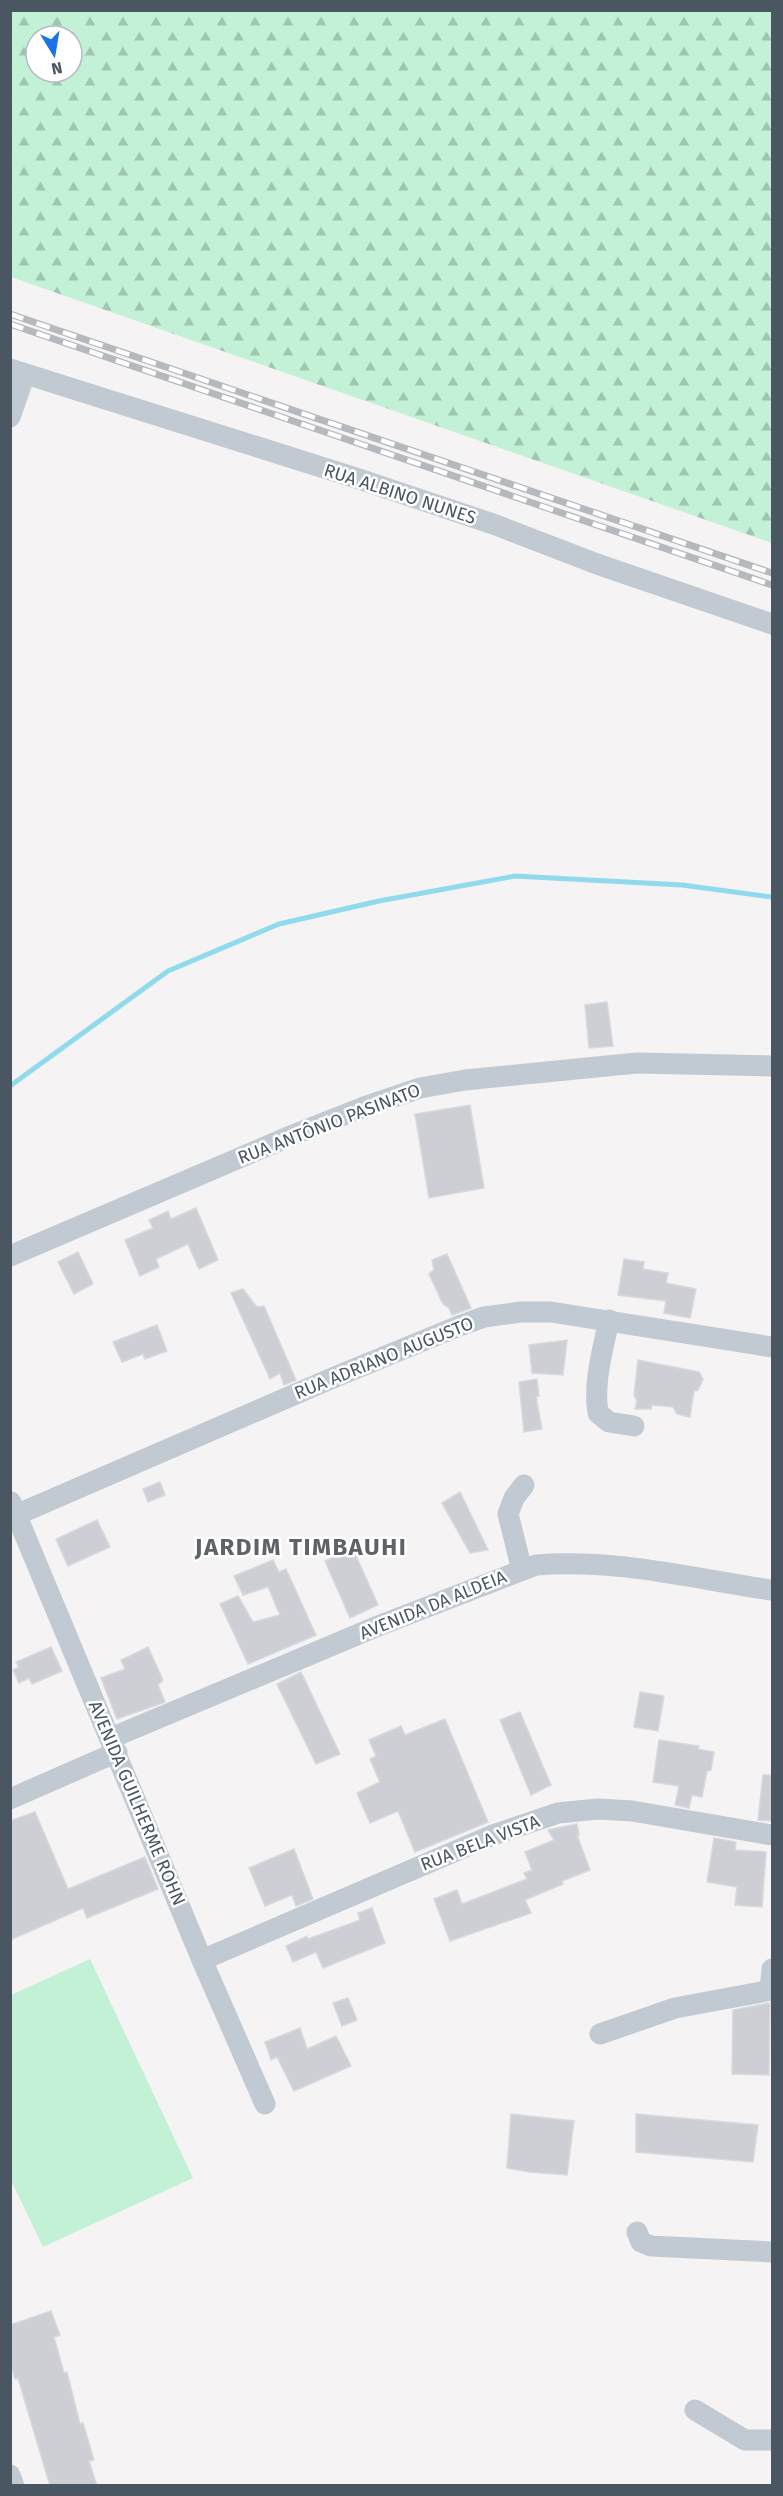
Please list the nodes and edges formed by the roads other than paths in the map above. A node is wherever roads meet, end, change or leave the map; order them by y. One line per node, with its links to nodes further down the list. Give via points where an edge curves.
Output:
1 (18, 372): 2 (street); 3 (street, RUA ALBINO NUNES, via 366,482)
2 (10, 417)
3 (772, 624)
4 (772, 1066): 5 (street, RUA ANTÔNIO PASINATO, via 637,1063 477,1078 420,1088 293,1135)
5 (10, 1256)
6 (609, 1320): 7 (street, RUA ADRIANO AUGUSTO); 8 (street, via 599,1373 598,1413 609,1422); 10 (street, RUA ADRIANO AUGUSTO, via 551,1312 484,1317)
7 (772, 1347)
8 (634, 1426)
9 (524, 1485): 11 (street, via 508,1514)
10 (13, 1509): 13 (street, AVENIDA GUILHERME ROHN)
11 (522, 1570): 12 (street, AVENIDA DA ALDEIA, via 562,1563 593,1565); 13 (street, AVENIDA DA ALDEIA, via 284,1665)
12 (772, 1590)
13 (114, 1745): 14 (street, AVENIDA DA ALDEIA); 16 (street, AVENIDA GUILHERME ROHN)
14 (10, 1799)
15 (772, 1835): 16 (street, RUA BELA VISTA, via 632,1810 558,1813 493,1835)
16 (202, 1960): 20 (street, AVENIDA GUILHERME ROHN)
17 (772, 1969): 18 (street)
18 (771, 1990): 19 (street, via 675,2008)
19 (600, 2034)
20 (265, 2104)
21 (637, 2232): 22 (street, via 641,2242 651,2246)
22 (772, 2252)
23 (695, 2410): 24 (street, via 745,2440)
24 (772, 2440)
25 (10, 2475): 26 (street)
26 (14, 2486)

